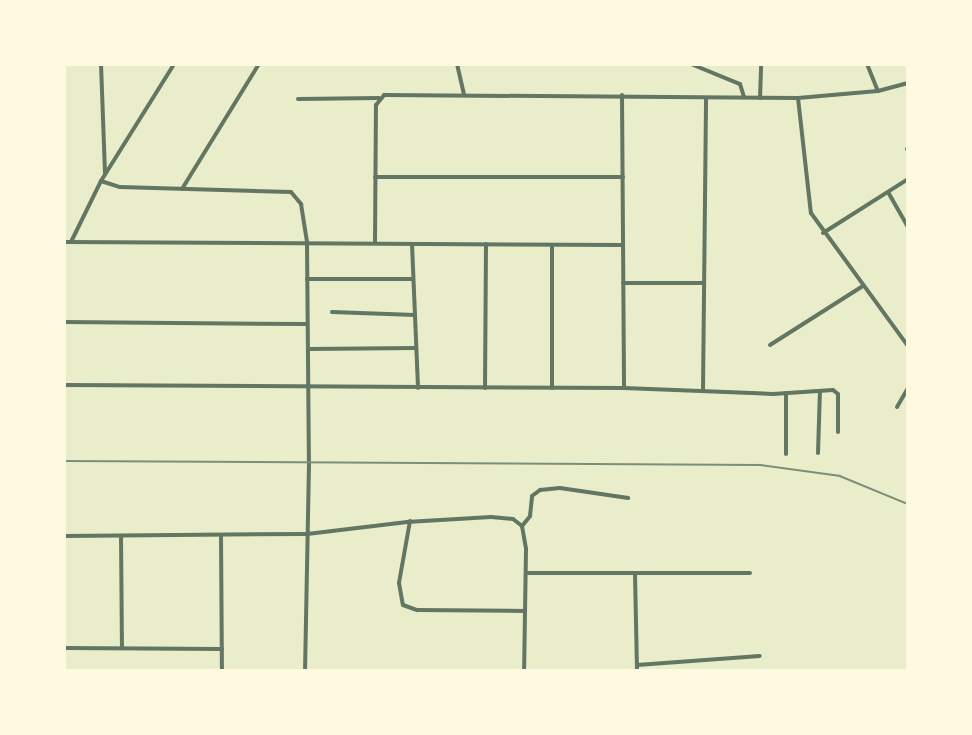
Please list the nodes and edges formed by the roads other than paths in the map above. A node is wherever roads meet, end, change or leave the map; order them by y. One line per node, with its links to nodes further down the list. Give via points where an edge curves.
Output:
1 (101, 64): 18 (street)
2 (174, 64): 18 (street)
3 (259, 64): 23 (street)
4 (457, 64): 10 (street)
5 (691, 64): 13 (street, via 740,84)
6 (761, 64): 14 (street)
7 (867, 64): 9 (street)
8 (908, 83): 9 (street)
9 (878, 91): 15 (street)
10 (464, 94): 11 (street); 17 (street, via 392,93)
11 (622, 95): 12 (street); 20 (street)
12 (706, 98): 13 (street); 38 (street)
13 (744, 98): 14 (street)
14 (760, 98): 15 (street)
15 (798, 98): 26 (street, via 809,202)
16 (298, 99): 17 (street)
17 (379, 99): 19 (street)
18 (105, 175): 22 (street)
19 (375, 177): 20 (street); 30 (street)
20 (623, 177): 34 (street)
21 (908, 178): 24 (street)
22 (101, 181): 23 (street, via 120,187); 28 (street)
23 (181, 189): 29 (street, via 294,192 301,204)
24 (888, 192): 25 (street); 26 (street)
25 (908, 227)
26 (823, 233): 39 (street)
27 (64, 242): 28 (street)
28 (71, 242): 29 (street)
29 (307, 243): 30 (street); 35 (street)
30 (375, 243): 31 (street)
31 (412, 244): 32 (street); 36 (street)
32 (486, 244): 33 (street); 51 (street)
33 (552, 245): 34 (street); 52 (street)
34 (623, 245): 37 (street)
35 (307, 279): 36 (street); 43 (street)
36 (413, 279): 41 (street)
37 (624, 283): 38 (street); 53 (street)
38 (704, 283): 55 (street)
39 (863, 286): 44 (street); 45 (street)
40 (332, 312): 41 (street)
41 (415, 315): 46 (street)
42 (64, 322): 43 (street)
43 (307, 324): 47 (street)
44 (770, 345)
45 (908, 346)
46 (416, 348): 47 (street); 50 (street)
47 (308, 349): 49 (street)
48 (64, 385): 49 (street)
49 (308, 387): 50 (street); 65 (street)
50 (418, 388): 51 (street)
51 (485, 388): 52 (street)
52 (552, 388): 53 (street)
53 (624, 388): 55 (street)
54 (908, 388): 58 (street)
55 (703, 390): 57 (street)
56 (820, 391): 57 (street); 59 (street, via 838,394); 60 (street)
57 (786, 393): 61 (street)
58 (897, 407)
59 (838, 432)
60 (818, 453)
61 (786, 454)
62 (628, 498): 64 (street, via 560,488 540,489 532,496 530,516)
63 (410, 521): 64 (street, via 491,517 513,519); 65 (street); 72 (street, via 399,583 403,605 417,610)
64 (522, 526): 69 (street)
65 (307, 534): 68 (street); 79 (street)
66 (64, 536): 67 (street)
67 (121, 536): 68 (street); 74 (street)
68 (221, 536): 75 (street)
69 (526, 573): 71 (street); 72 (street)
70 (750, 573): 71 (street)
71 (635, 574): 77 (street)
72 (525, 611): 80 (street)
73 (64, 648): 74 (street)
74 (122, 648): 75 (street)
75 (222, 649): 78 (street)
76 (760, 656): 77 (street)
77 (637, 665): 81 (street)
78 (222, 670)
79 (305, 670)
80 (524, 670)
81 (637, 670)

